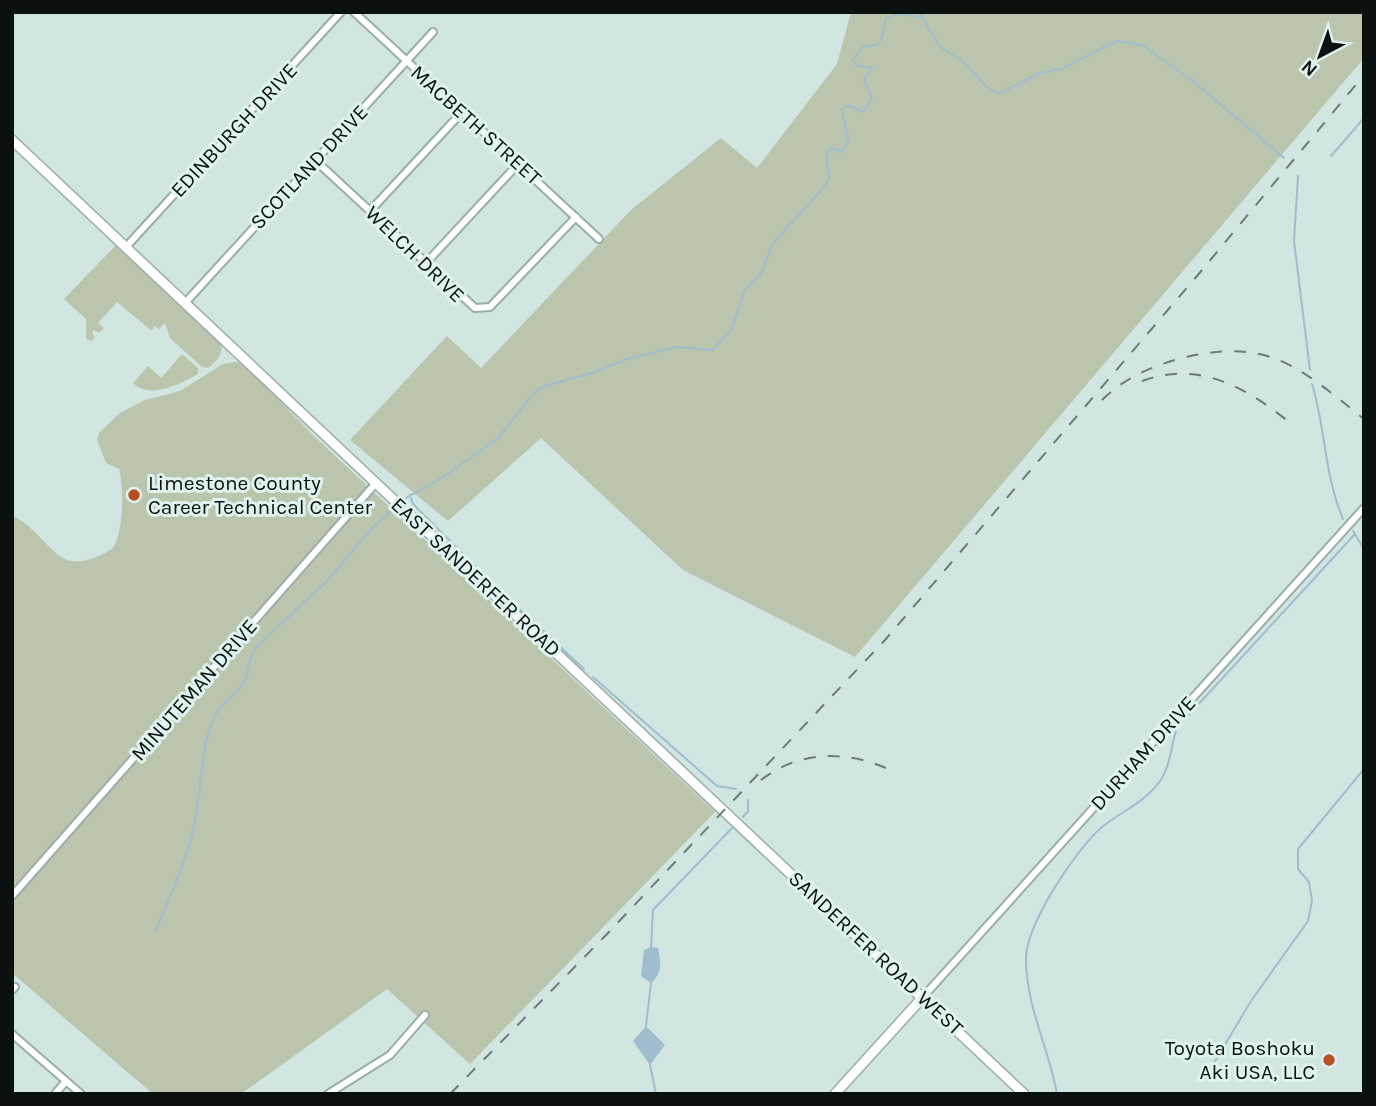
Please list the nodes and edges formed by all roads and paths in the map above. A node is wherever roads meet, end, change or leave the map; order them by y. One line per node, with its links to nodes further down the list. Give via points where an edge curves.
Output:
1 (341, 12): 12 (street, EDINBURGH DRIVE)
2 (354, 12): 4 (street, MACBETH STREET)
3 (433, 32): 4 (street, SCOTLAND DRIVE)
4 (407, 61): 5 (street, MACBETH STREET); 7 (street, SCOTLAND DRIVE)
5 (463, 111): 8 (street, MACBETH STREET); 9 (street)
6 (12, 140): 12 (street, EAST SANDERFER ROAD)
7 (316, 161): 9 (street, WELCH DRIVE); 14 (street, SCOTLAND DRIVE)
8 (519, 163): 10 (street, MACBETH STREET); 13 (street)
9 (370, 211): 13 (street, WELCH DRIVE)
10 (576, 217): 11 (street, MACBETH STREET); 13 (street, WELCH DRIVE, via 490,307 468,305)
11 (599, 239)
12 (126, 247): 14 (street, EAST SANDERFER ROAD)
13 (426, 263)
14 (185, 303): 15 (street, EAST SANDERFER ROAD)
15 (376, 484): 17 (street, EAST SANDERFER ROAD); 18 (street, MINUTEMAN DRIVE)
16 (1364, 508): 19 (street, DURHAM DRIVE)
17 (726, 813): 19 (street, SANDERFER ROAD WEST)
18 (12, 896)
19 (923, 998): 26 (street); 27 (street, SANDERFER ROAD WEST)
20 (425, 1016): 25 (street, via 396,1050)
21 (12, 1034): 22 (street)
22 (66, 1081): 23 (street); 24 (street)
23 (55, 1094)
24 (81, 1094)
25 (328, 1094)
26 (835, 1094)
27 (1024, 1094)

